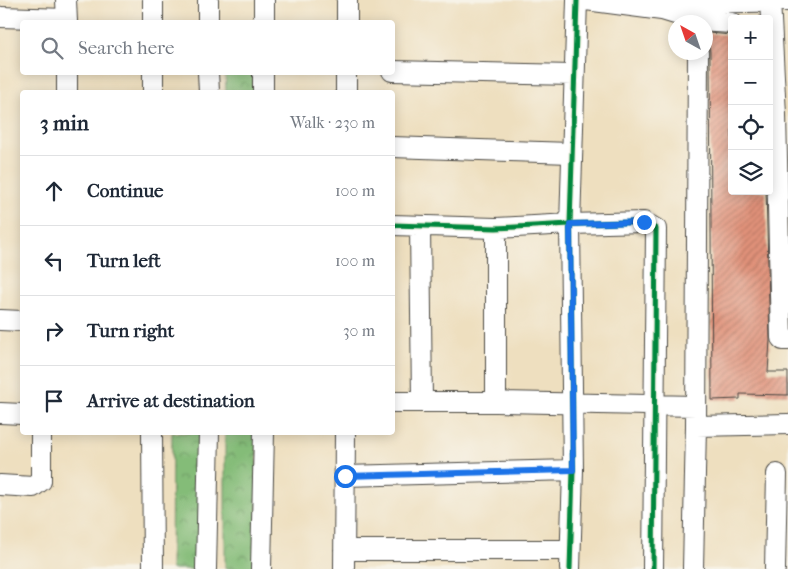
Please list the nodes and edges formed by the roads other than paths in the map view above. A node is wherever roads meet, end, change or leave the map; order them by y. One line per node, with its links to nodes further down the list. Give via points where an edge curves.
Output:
1 (153, 0): 13 (street)
2 (208, 0): 14 (street)
3 (265, 0): 15 (street)
4 (347, 0): 16 (street)
5 (577, 0): 26 (street)
6 (586, 0): 10 (street)
7 (770, 0): 8 (street); 10 (street); 18 (street)
8 (788, 1)
9 (66, 14): 11 (street)
10 (698, 15)
11 (0, 17)
12 (713, 19): 17 (street)
13 (153, 20)
14 (208, 20)
15 (264, 20)
16 (346, 20)
17 (728, 22)
18 (776, 25): 32 (street)
19 (698, 60): 49 (street)
20 (395, 70): 26 (street)
21 (67, 75): 27 (street)
22 (153, 75): 28 (street)
23 (208, 75): 29 (street)
24 (263, 75): 30 (street)
25 (346, 75): 31 (street)
26 (574, 75): 34 (street)
27 (67, 90)
28 (153, 90)
29 (208, 90)
30 (263, 90)
31 (346, 90)
32 (782, 115): 35 (street)
33 (395, 147): 34 (street)
34 (571, 153): 36 (street)
35 (783, 196): 40 (street)
36 (570, 224): 39 (street); 47 (street); 48 (street, via 644,222 656,229)
37 (395, 225): 38 (street)
38 (420, 226): 39 (street); 44 (street)
39 (496, 228): 46 (street)
40 (784, 265): 43 (street, via 781,338)
41 (0, 320): 42 (street)
42 (20, 321)
43 (788, 340)
44 (422, 401): 45 (street); 46 (street)
45 (395, 402)
46 (496, 402): 47 (street)
47 (572, 404): 48 (street); 59 (street)
48 (656, 405): 49 (street); 69 (street)
49 (696, 406): 53 (street)
50 (0, 413): 51 (street)
51 (20, 414)
52 (788, 424): 53 (street)
53 (696, 426): 70 (street)
54 (41, 435): 62 (street, via 41,481 33,487)
55 (152, 435): 66 (street)
56 (209, 435): 67 (street)
57 (264, 435): 68 (street)
58 (345, 435): 61 (street)
59 (573, 470): 61 (street); 65 (street)
60 (777, 474): 63 (street)
61 (345, 476): 64 (street)
62 (0, 485)
63 (782, 508): 71 (street)
64 (344, 560): 65 (street)
65 (570, 560)
66 (153, 569)
67 (206, 569)
68 (261, 569)
69 (653, 569)
70 (692, 569)
71 (775, 569)

